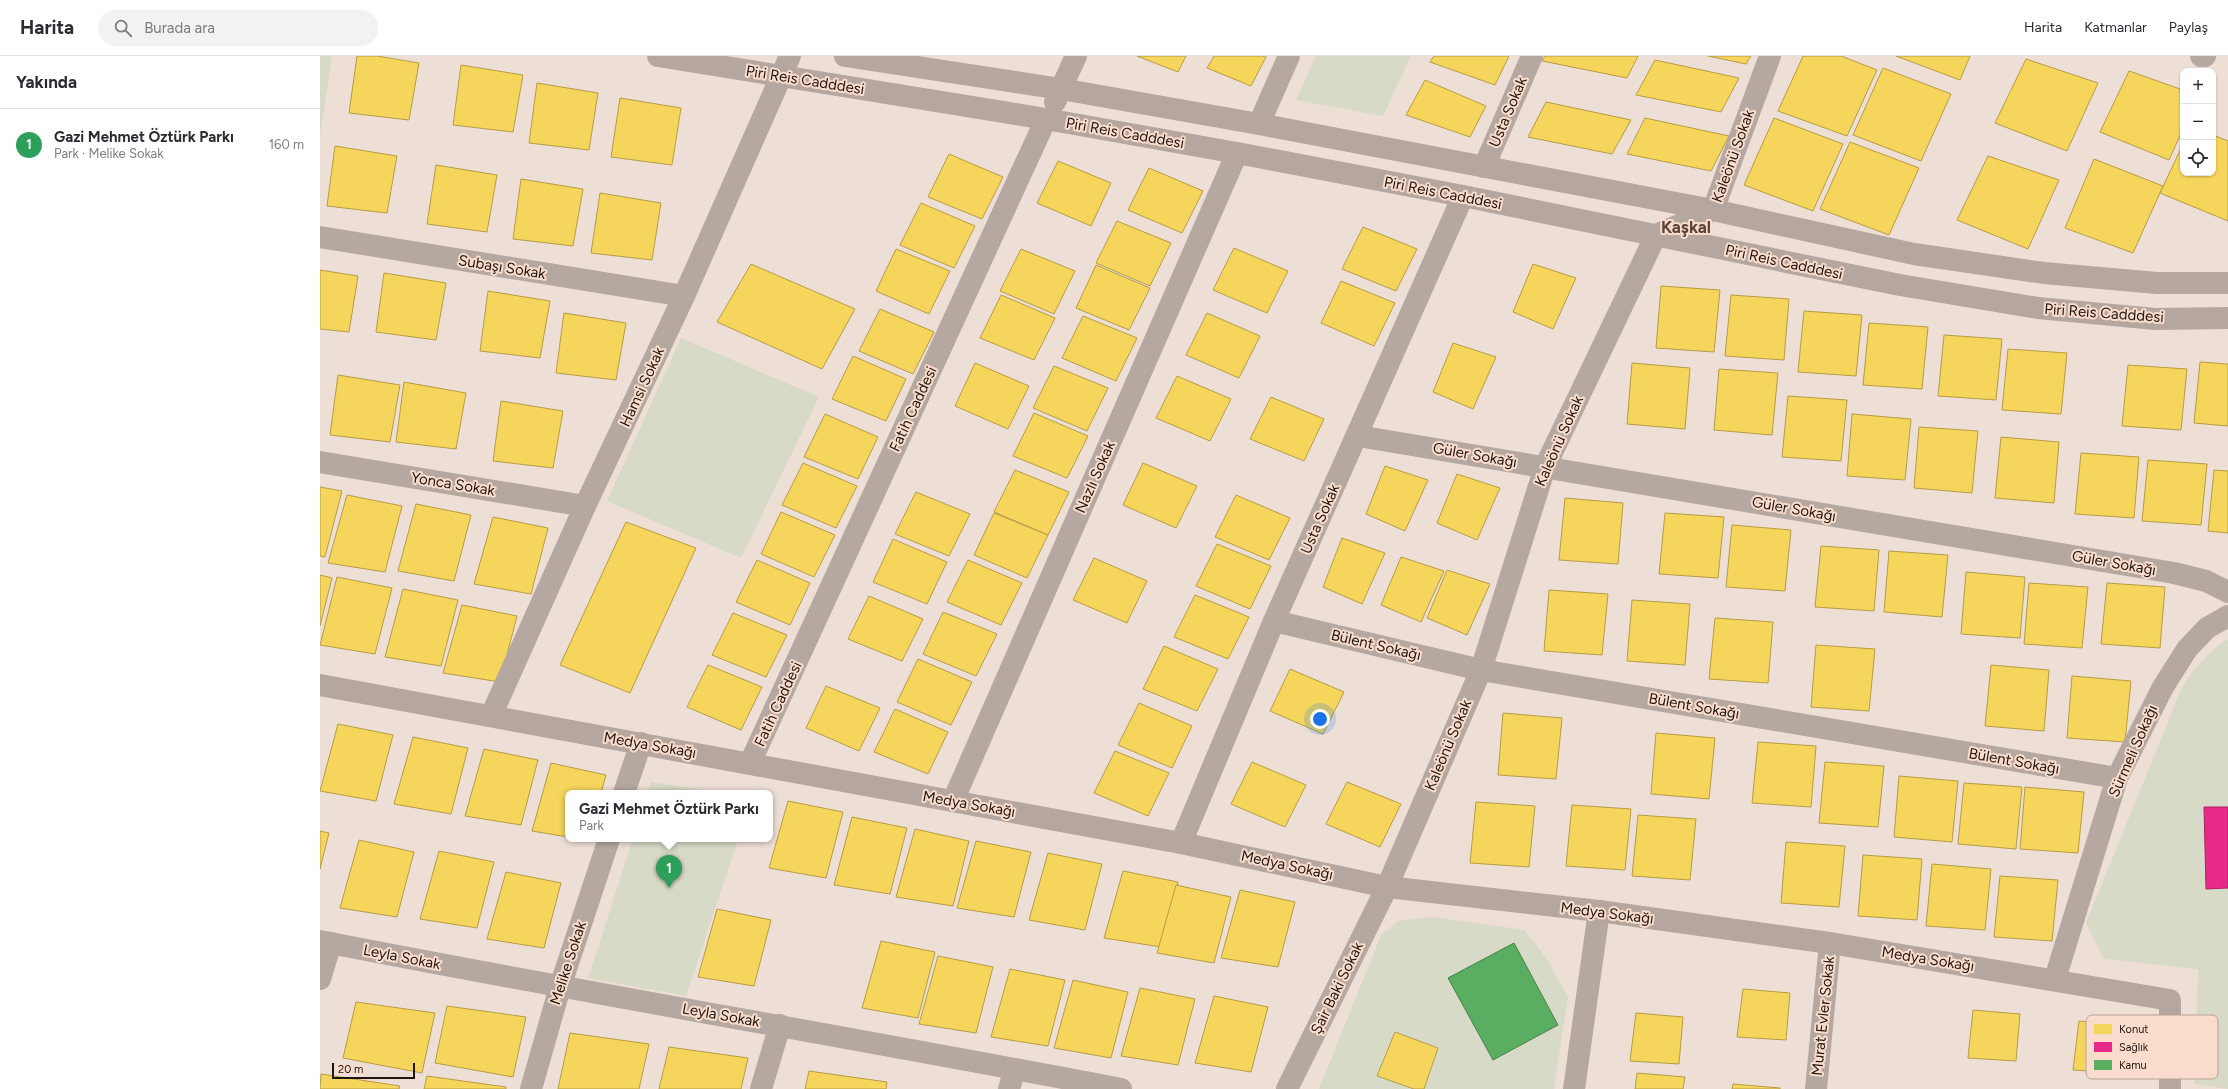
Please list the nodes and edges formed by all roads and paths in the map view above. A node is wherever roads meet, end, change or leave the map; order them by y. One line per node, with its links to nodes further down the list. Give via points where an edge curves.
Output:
1 (658, 56): 10 (main road, Piri Reis Cadddesi)
2 (790, 56): 10 (street, Hamsi Sokak)
3 (845, 56): 11 (main road, Piri Reis Cadddesi)
4 (1076, 56): 11 (main road, Fatih Caddesi)
5 (1289, 56): 13 (street)
6 (1532, 56): 15 (street, Usta Sokak)
7 (1770, 56): 17 (street, Kaleönü Sokak)
8 (2201, 56): 9 (street)
9 (2205, 56)
10 (782, 76): 12 (main road, Piri Reis Cadddesi); 21 (street, Hamsi Sokak)
11 (1061, 89): 12 (main road, Fatih Caddesi); 13 (main road, Piri Reis Cadddesi)
12 (1046, 119): 14 (main road, Piri Reis Cadddesi); 34 (street, Fatih Caddesi)
13 (1259, 124): 15 (main road, Piri Reis Cadddesi)
14 (1237, 153): 16 (main road, Piri Reis Cadddesi); 37 (street, Nazlı Sokak)
15 (1484, 167): 17 (main road, Piri Reis Cadddesi)
16 (1463, 196): 18 (main road, Piri Reis Cadddesi); 23 (street, Usta Sokak)
17 (1713, 210): 18 (street, Kaleönü Sokak); 20 (main road, Piri Reis Cadddesi, via 1914,254 2044,273 2157,284)
18 (1656, 235): 22 (main road, Piri Reis Cadddesi, via 1900,285 2038,308 2155,319); 25 (street, Kaleönü Sokak)
19 (320, 237): 21 (street, Subaşı Sokak)
20 (2228, 283)
21 (684, 296): 26 (street, Hamsi Sokak)
22 (2228, 318)
23 (1358, 436): 25 (street, Güler Sokağı); 29 (street, Usta Sokak)
24 (320, 462): 26 (street, Yonca Sokak)
25 (1545, 467): 27 (street, Güler Sokağı, via 2174,573 2206,581); 30 (street, Kaleönü Sokak)
26 (586, 506): 32 (street, Hamsi Sokak)
27 (2228, 592)
28 (2228, 616): 35 (street, Sürmeli Sokağı, via 2207,628 2187,649 2163,687)
29 (1274, 621): 30 (street, Bülent Sokağı); 39 (street, Usta Sokak)
30 (1481, 670): 35 (street, Bülent Sokağı); 40 (street, Kaleönü Sokak)
31 (320, 686): 32 (main road, Medya Sokağı)
32 (491, 716): 33 (main road, Medya Sokağı)
33 (641, 743): 34 (main road, Medya Sokağı); 36 (street)
34 (750, 763): 37 (main road, Medya Sokağı)
35 (2117, 778): 44 (street, Sürmeli Sokağı)
36 (625, 790)
37 (952, 801): 39 (main road, Medya Sokağı)
38 (608, 842): 46 (street, Melike Sokak)
39 (1181, 843): 40 (main road, Medya Sokağı)
40 (1387, 887): 41 (main road, Medya Sokağı); 53 (street, Şair Baki Sokak)
41 (1599, 911): 43 (main road, Medya Sokağı); 54 (street)
42 (326, 942): 45 (street); 46 (street, Leyla Sokak)
43 (1830, 943): 44 (main road, Medya Sokağı); 55 (street, Murat Evler Sokak)
44 (2055, 979): 47 (main road, Medya Sokağı, via 2170,1000)
45 (320, 980)
46 (560, 987): 48 (street, Leyla Sokak); 50 (street, Melike Sokak)
47 (2170, 1015)
48 (780, 1025): 49 (street, Leyla Sokak); 51 (street)
49 (1012, 1079): 52 (street, Leyla Sokak)
50 (531, 1089)
51 (761, 1089)
52 (1121, 1089)
53 (1287, 1089)
54 (1574, 1089)
55 (1816, 1089)

